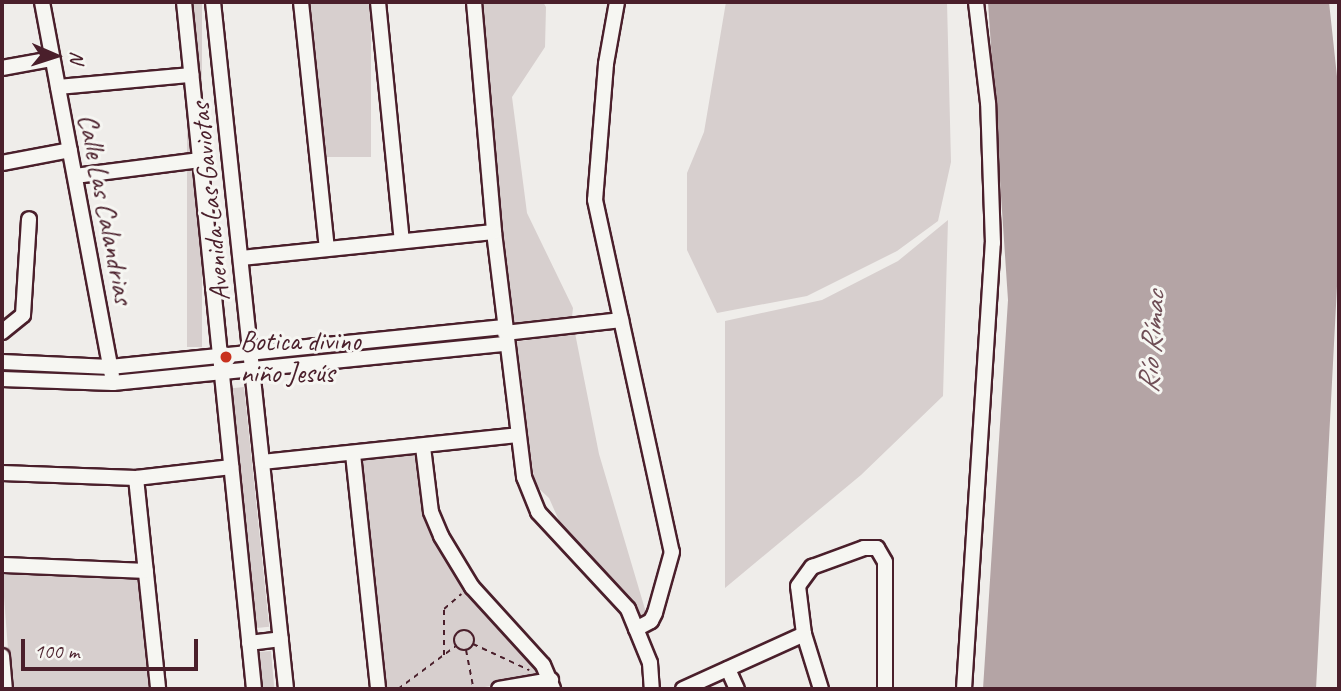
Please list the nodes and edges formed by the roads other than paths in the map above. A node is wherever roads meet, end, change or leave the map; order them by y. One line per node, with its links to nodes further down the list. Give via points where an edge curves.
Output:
1 (42, 2): 9 (street, Calle Las Calandrias)
2 (184, 2): 11 (street, Avenida Las Gaviotas)
3 (213, 2): 21 (street, Avenida Las Gaviotas)
4 (301, 2): 20 (street)
5 (378, 2): 19 (street)
6 (474, 2): 18 (street)
7 (617, 2): 22 (street, via 606,64 595,200)
8 (976, 2): 60 (street, via 988,103 993,243)
9 (52, 59): 10 (street); 12 (street, Calle Las Calandrias)
10 (2, 68)
11 (191, 75): 12 (street); 14 (street, Avenida Las Gaviotas)
12 (58, 87): 13 (street, Calle Las Calandrias)
13 (70, 150): 15 (street); 16 (street, Calle Las Calandrias)
14 (200, 160): 16 (street); 26 (street, Avenida Las Gaviotas)
15 (2, 163)
16 (75, 176): 28 (street, Calle Las Calandrias)
17 (29, 219): 23 (street, via 23,315 13,328)
18 (494, 232): 19 (street); 24 (street)
19 (402, 241): 20 (street)
20 (327, 249): 21 (street)
21 (241, 258): 25 (street, Avenida Las Gaviotas)
22 (621, 320): 24 (street); 42 (street, via 672,552 651,621)
23 (2, 332)
24 (505, 335): 25 (street); 29 (street); 33 (street)
25 (250, 353): 26 (street); 29 (street, Avenida Las Gaviotas)
26 (220, 356): 28 (street); 30 (street, Avenida Las Gaviotas)
27 (2, 362): 28 (street)
28 (110, 367): 32 (street, Calle Las Calandrias)
29 (251, 370): 30 (street); 36 (street, Avenida Las Gaviotas)
30 (222, 373): 32 (street); 37 (street, Avenida Las Gaviotas)
31 (2, 379): 32 (street)
32 (113, 383)
33 (519, 435): 34 (street); 42 (street, via 524,477 538,512 565,545 606,581 628,609)
34 (423, 447): 35 (street); 48 (street, via 432,512 457,565)
35 (353, 454): 36 (street); 53 (street)
36 (262, 462): 44 (street, Avenida Las Gaviotas)
37 (231, 467): 39 (street); 45 (street, Avenida Las Gaviotas)
38 (2, 473): 39 (street)
39 (136, 478): 41 (street)
40 (2, 565): 41 (street)
41 (146, 570): 50 (street)
42 (636, 629): 55 (street, via 650,663)
43 (804, 634): 47 (street); 58 (street); 59 (street, via 797,598 801,578 812,567 845,552 877,548 885,562)
44 (282, 639): 45 (street); 52 (street, Avenida Las Gaviotas)
45 (249, 643): 51 (street, Avenida Las Gaviotas)
46 (2, 656): 49 (street)
47 (728, 669): 56 (street); 57 (street)
48 (552, 685): 54 (street)
49 (5, 689)
50 (158, 689)
51 (254, 689)
52 (286, 689)
53 (377, 689)
54 (499, 689)
55 (652, 689)
56 (683, 689)
57 (737, 689)
58 (821, 689)
59 (885, 689)
60 (964, 689)

